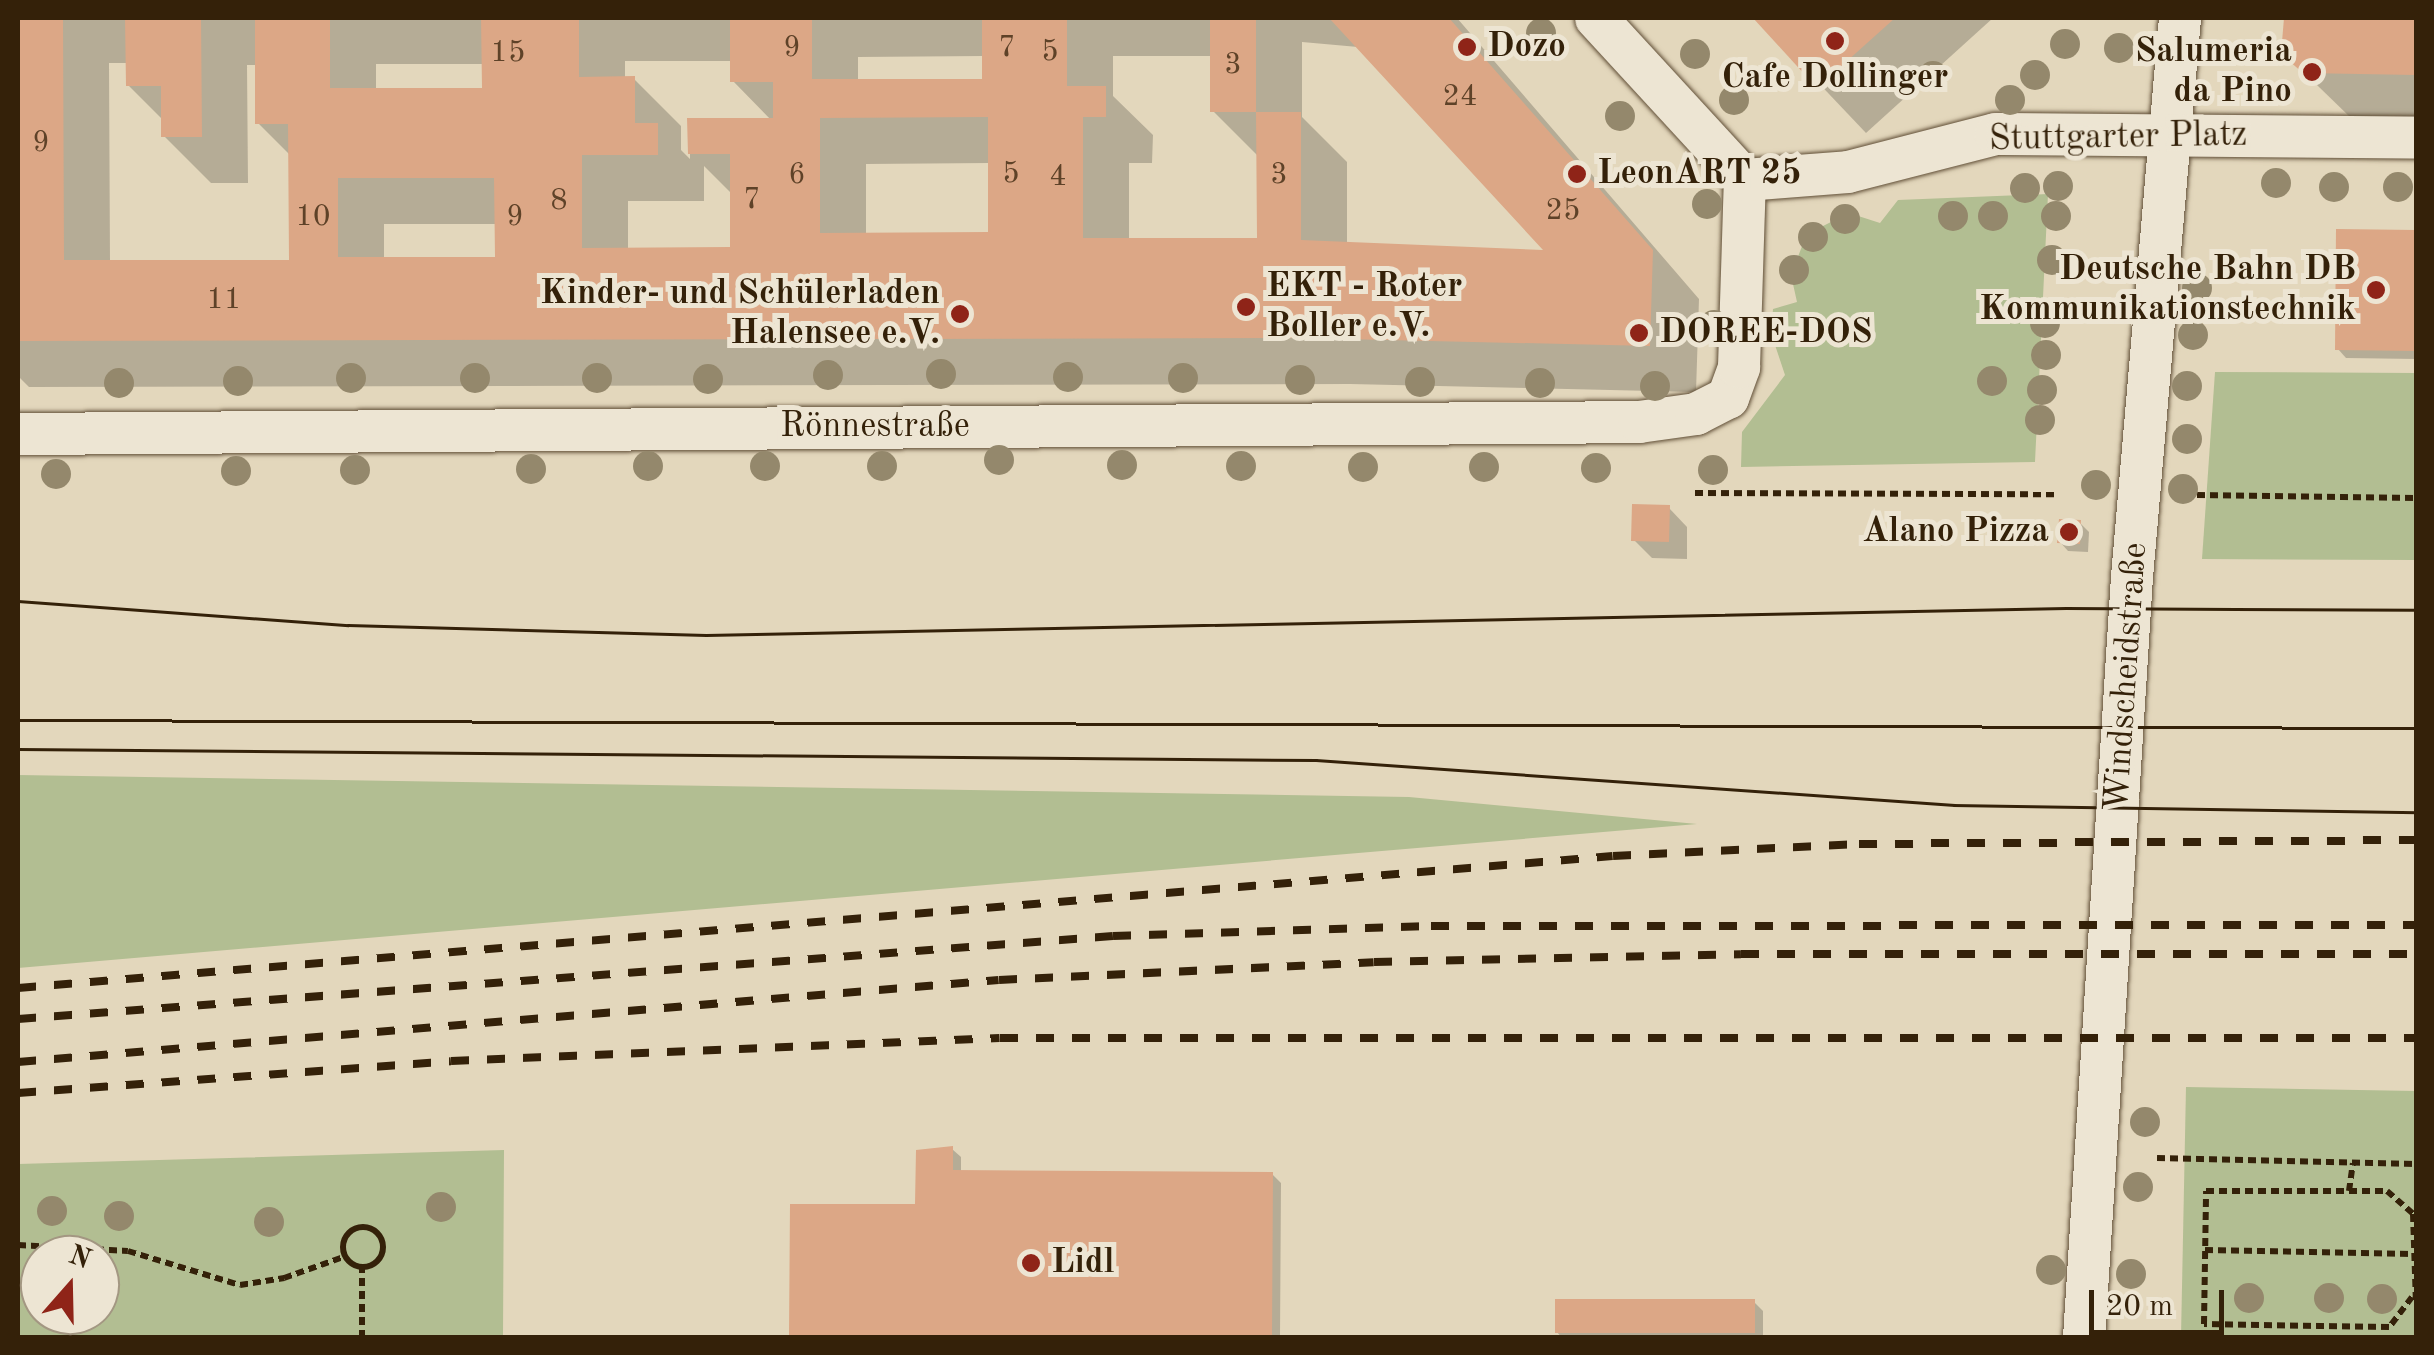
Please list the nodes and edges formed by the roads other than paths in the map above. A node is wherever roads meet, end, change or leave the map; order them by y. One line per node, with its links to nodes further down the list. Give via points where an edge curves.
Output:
1 (1596, 18): 5 (street)
2 (2180, 18): 3 (street, Windscheidstraße)
3 (2168, 135): 4 (street, Stuttgarter Platz); 5 (street, Stuttgarter Platz, via 1996,134 1848,172); 7 (street, Windscheidstraße, via 2132,577)
4 (2416, 138)
5 (1744, 180): 6 (street, Rönnestraße, via 1739,368 1728,398 1696,414 1638,422)
6 (18, 434)
7 (2084, 1338)

